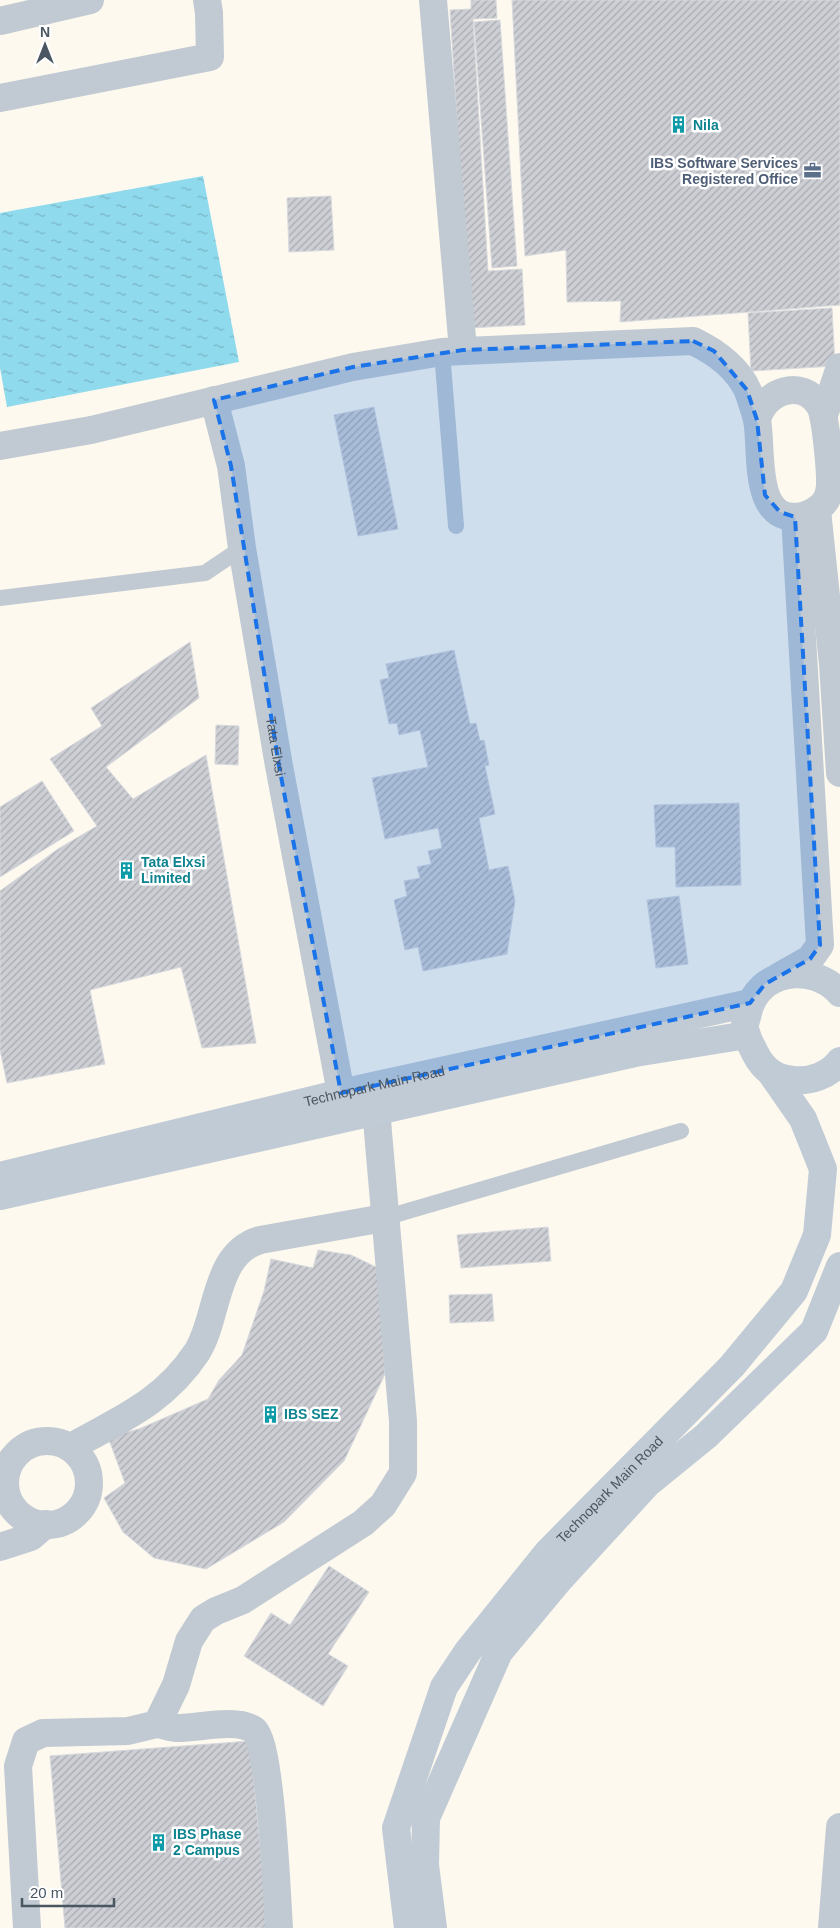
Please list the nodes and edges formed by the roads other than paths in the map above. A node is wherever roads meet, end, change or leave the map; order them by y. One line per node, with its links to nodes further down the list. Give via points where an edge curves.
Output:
1 (90, 0): 4 (street)
2 (207, 0): 5 (street, via 210,57)
3 (433, 0): 6 (street)
4 (0, 21)
5 (0, 98)
6 (452, 351): 8 (street, via 354,368); 10 (street, via 693,341 714,351 730,365 747,390); 13 (lane)
7 (840, 367): 9 (street)
8 (214, 400): 11 (street, via 91,430); 14 (street, Tata Elxsi, via 231,466)
9 (824, 415): 10 (street, via 816,400 809,395 784,390 763,404); 12 (street, via 830,491 823,505)
10 (757, 420): 12 (street, via 768,502 780,512)
11 (0, 446)
12 (806, 513): 16 (street, via 833,664); 17 (street, via 820,945 810,959)
13 (456, 526)
14 (242, 548): 15 (lane, via 205,573); 23 (street, Tata Elxsi, via 279,766)
15 (0, 598)
16 (840, 773)
17 (780, 976): 18 (street, via 808,974); 19 (street, via 765,984)
18 (838, 987)
19 (750, 1003): 20 (street, via 745,1028); 23 (street, Technopark Main Road)
20 (747, 1035): 22 (street, Technopark Main Road, via 761,1066); 24 (street, via 634,1053)
21 (839, 1064): 22 (street, via 814,1078 785,1079)
22 (772, 1073): 38 (street, Technopark Main Road, via 804,1119 823,1169 817,1235 794,1291 732,1366 548,1552 468,1651 444,1687 396,1828)
23 (341, 1093): 26 (street, Technopark Main Road)
24 (376, 1110): 27 (street); 28 (street)
25 (681, 1131): 28 (lane)
26 (0, 1176)
27 (0, 1196)
28 (384, 1218): 30 (street, via 260,1240 243,1247 222,1280 198,1350 172,1383 152,1402); 34 (street, via 403,1421 403,1473 383,1505 363,1523 243,1600 203,1619 189,1641 176,1685)
29 (840, 1266): 39 (street, Technopark Main Road, via 814,1331 706,1436 647,1484 499,1652 426,1818 424,1865)
30 (71, 1447): 31 (street, via 47,1440); 32 (street, via 83,1459 88,1471 87,1499 67,1520)
31 (8, 1454): 32 (street, via 5,1485 8,1499 24,1519)
32 (46, 1524): 33 (street, via 31,1537)
33 (0, 1547)
34 (157, 1724): 36 (street, via 128,1731 43,1733 26,1741 18,1766); 37 (street, via 177,1728 244,1726 255,1730 261,1739 270,1783)
35 (840, 1827): 40 (street)
36 (27, 1928)
37 (280, 1928)
38 (408, 1928)
39 (433, 1928)
40 (832, 1928)

